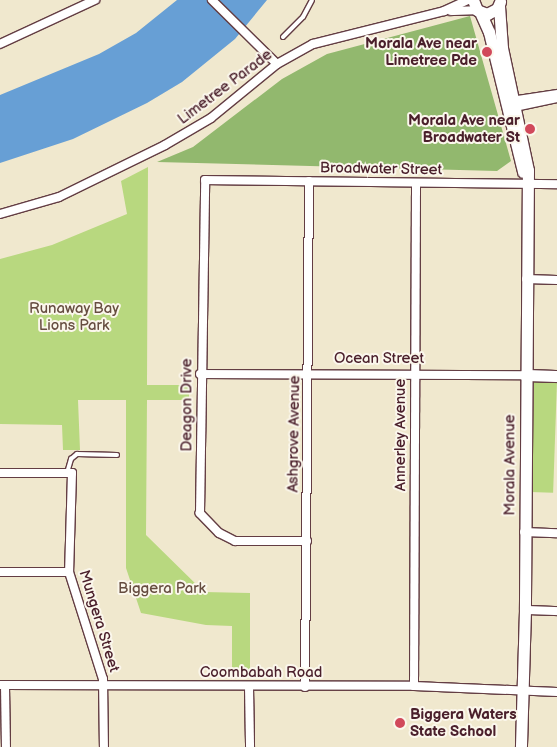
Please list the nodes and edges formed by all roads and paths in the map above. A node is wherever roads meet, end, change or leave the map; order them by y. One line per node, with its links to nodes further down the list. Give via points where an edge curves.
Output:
1 (95, 0): 9 (street)
2 (212, 0): 10 (street)
3 (312, 0): 8 (lane, via 304,17)
4 (468, 0): 7 (street, Limetree Parade)
5 (500, 2): 6 (main road, via 491,13); 12 (main road, Morala Avenue, via 502,48)
6 (477, 7): 7 (street, Limetree Parade); 12 (main road, Morala Avenue, via 489,32)
7 (444, 11): 10 (street, Limetree Parade, via 313,44)
8 (283, 37)
9 (0, 44)
10 (277, 64): 18 (street, Limetree Parade, via 211,118 165,146 60,197)
11 (557, 96): 12 (street)
12 (511, 105): 16 (main road, Morala Avenue, via 527,157)
13 (205, 180): 14 (street, Broadwater Street); 21 (street, Deagon Drive)
14 (309, 181): 15 (street, Broadwater Street); 22 (street, Ashgrove Avenue)
15 (416, 183): 16 (street, Broadwater Street); 23 (street, Annerley Avenue)
16 (526, 184): 17 (street, Broadwater Street); 19 (main road, Morala Avenue)
17 (557, 184)
18 (0, 214)
19 (526, 279): 20 (street); 24 (main road, Morala Avenue)
20 (557, 280)
21 (200, 374): 22 (street, Ocean Street); 31 (street, Deagon Drive, via 200,513 220,533 235,541)
22 (309, 374): 23 (street, Ocean Street); 31 (street, Ashgrove Avenue)
23 (416, 374): 24 (street, Ocean Street); 38 (street, Annerley Avenue)
24 (526, 376): 25 (main road, Ocean Street); 29 (main road, Morala Avenue)
25 (557, 376)
26 (117, 455): 28 (lane, via 77,454 71,459)
27 (0, 473): 28 (street)
28 (69, 473): 33 (street, Mungera Street)
29 (524, 532): 30 (street); 34 (main road, Morala Avenue)
30 (557, 533)
31 (307, 542): 40 (street, Ashgrove Avenue)
32 (0, 572): 33 (street)
33 (68, 572): 37 (street, Mungera Street)
34 (525, 610): 35 (street); 41 (main road, Morala Avenue)
35 (557, 611)
36 (3, 685): 37 (street, Coombabah Road); 44 (street)
37 (103, 685): 39 (street, Coombabah Road); 45 (street, Mungera Street)
38 (414, 686): 40 (street, Coombabah Road); 41 (street, Coombabah Road)
39 (249, 687): 40 (street, Coombabah Road); 46 (street)
40 (305, 687)
41 (522, 689): 42 (street, Coombabah Road); 43 (main road, Morala Avenue)
42 (557, 692)
43 (519, 746)
44 (6, 747)
45 (104, 747)
46 (250, 747)

